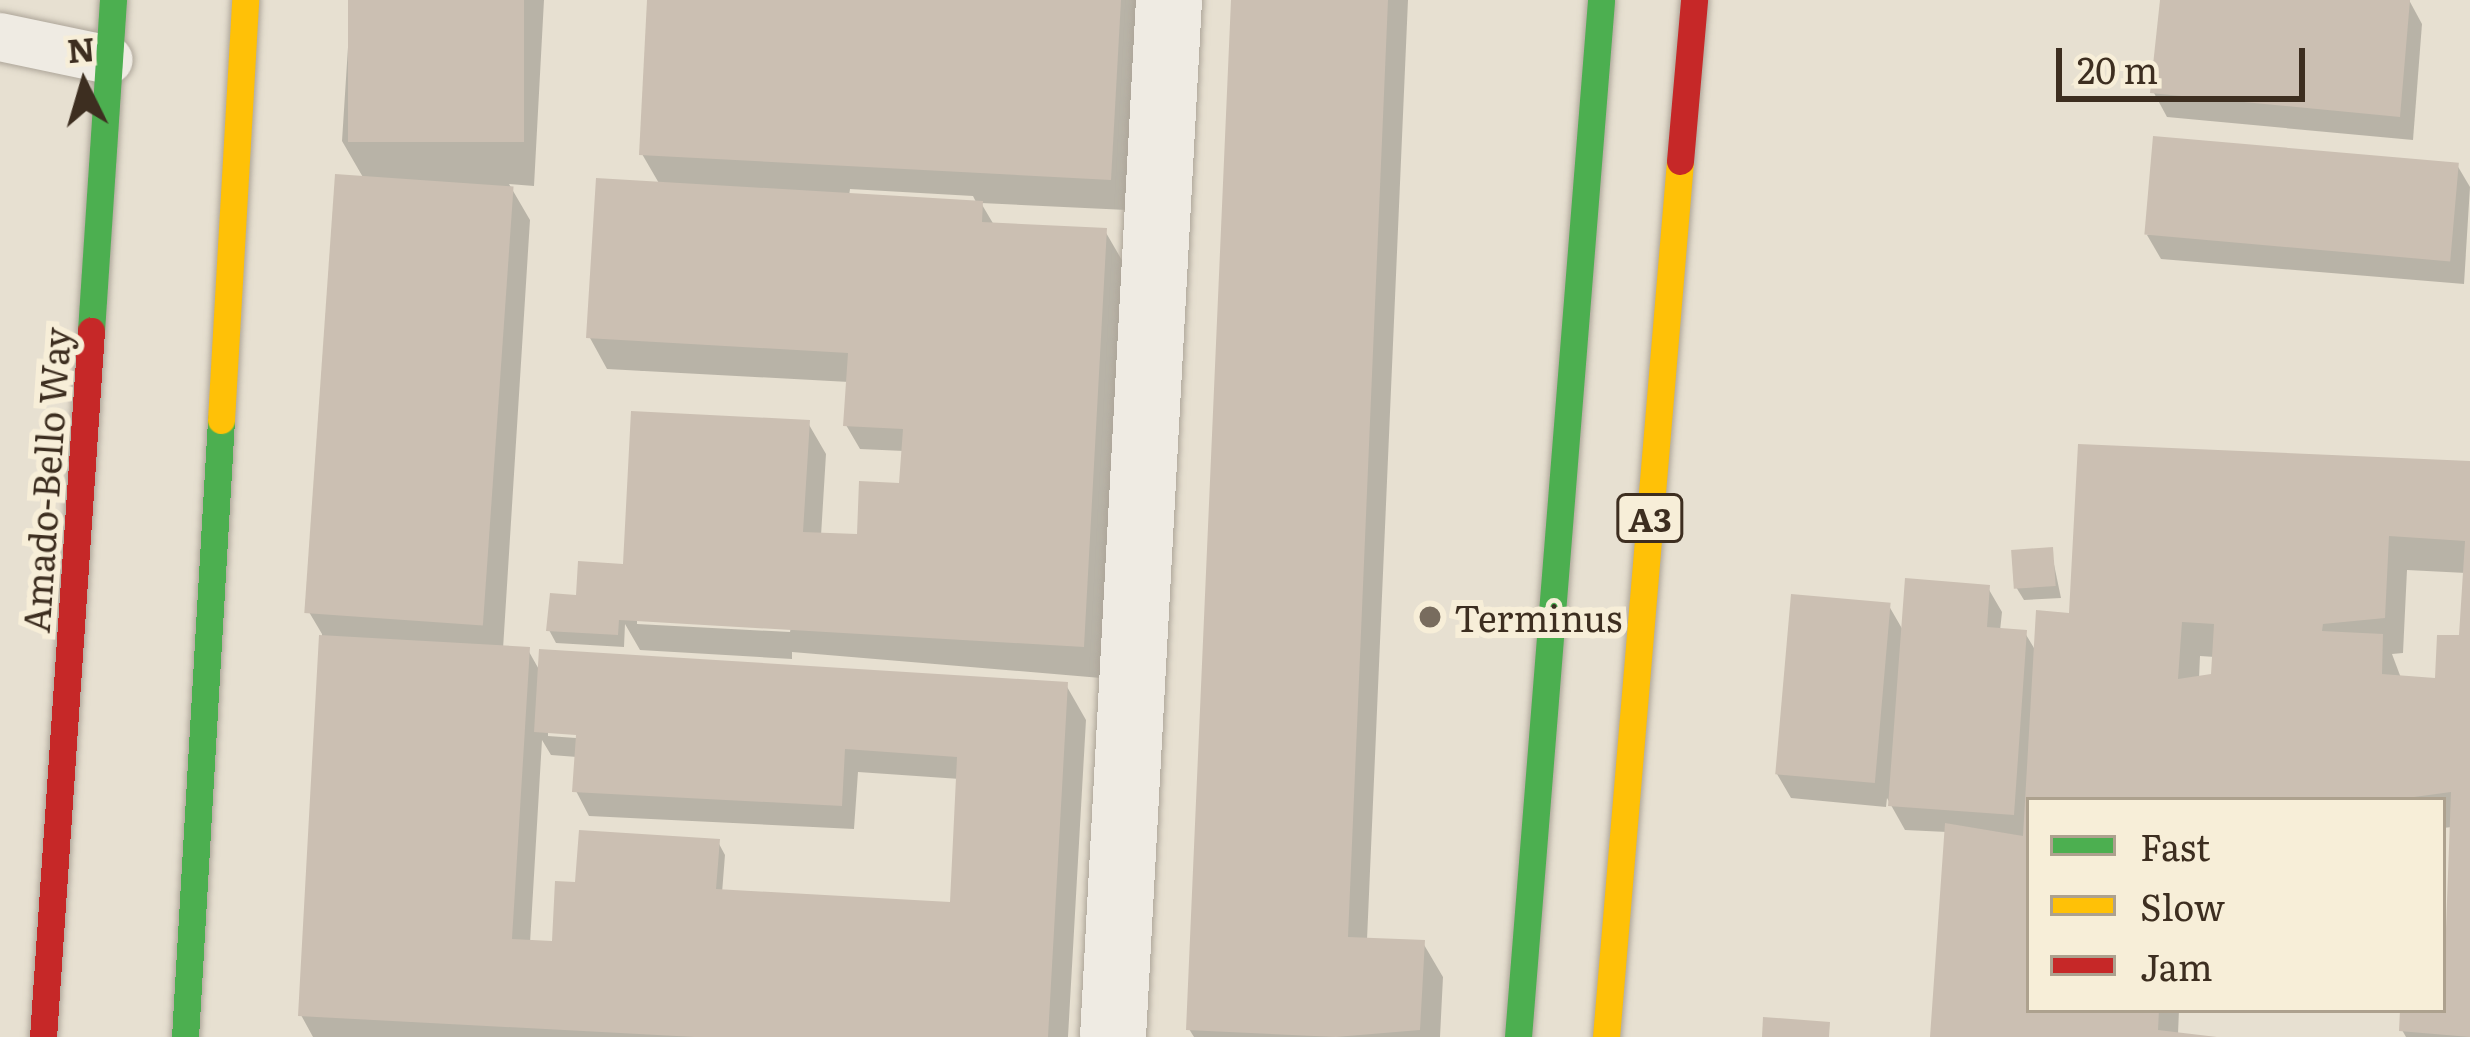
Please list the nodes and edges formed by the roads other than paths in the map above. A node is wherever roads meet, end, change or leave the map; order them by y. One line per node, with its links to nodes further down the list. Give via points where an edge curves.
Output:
1 (113, 0): 7 (main road, Amado-Bello Way)
2 (245, 0): 9 (main road)
3 (1169, 0): 10 (street)
4 (1601, 0): 11 (main road, A3)
5 (1694, 0): 12 (main road, A3)
6 (0, 37): 7 (lane)
7 (109, 59): 8 (main road, Amado-Bello Way)
8 (44, 1037)
9 (185, 1037)
10 (1113, 1037)
11 (1517, 1037)
12 (1606, 1037)

